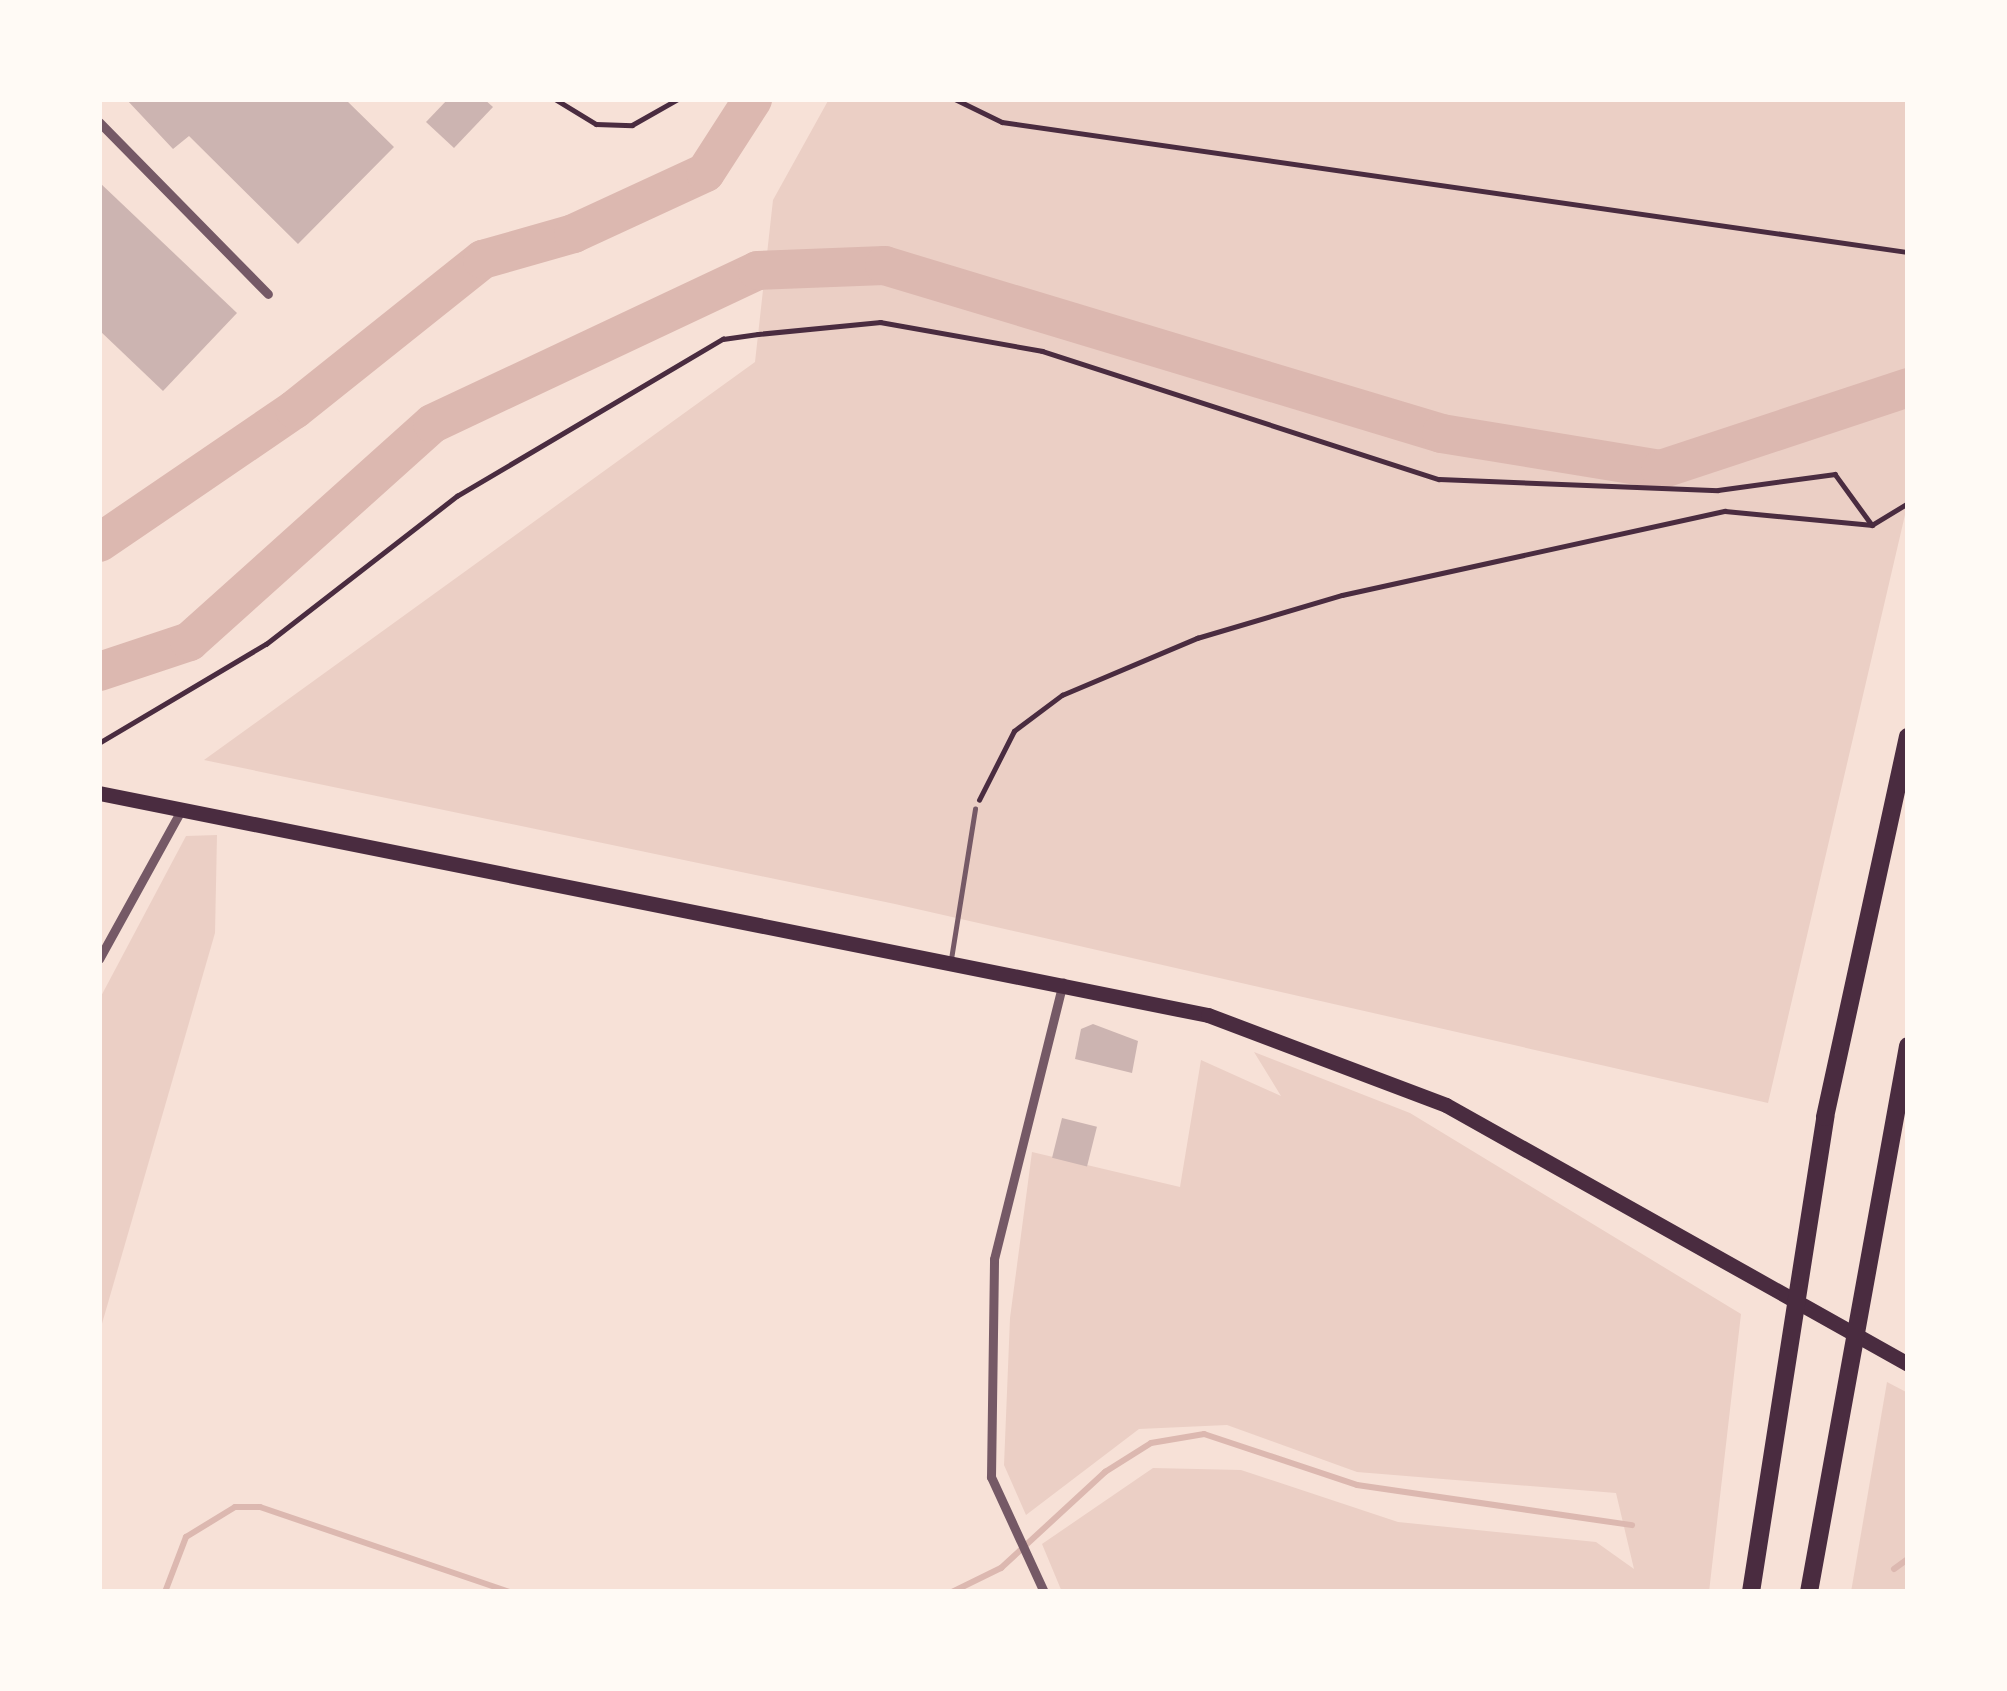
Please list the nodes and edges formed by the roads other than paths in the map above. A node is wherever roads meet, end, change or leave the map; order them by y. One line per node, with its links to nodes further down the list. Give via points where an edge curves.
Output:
1 (99, 122): 2 (street)
2 (268, 294)
3 (1908, 737): 13 (highway, via 1825,1117)
4 (99, 793): 6 (main road)
5 (975, 809): 8 (lane)
6 (180, 812): 7 (street); 8 (main road)
7 (99, 959)
8 (951, 959): 9 (main road)
9 (1064, 981): 11 (main road, via 1208,1015 1446,1105); 12 (street, via 994,1259 991,1477)
10 (1908, 1046): 14 (highway, via 1852,1319)
11 (1908, 1364)
12 (1044, 1592)
13 (1750, 1592)
14 (1809, 1592)

